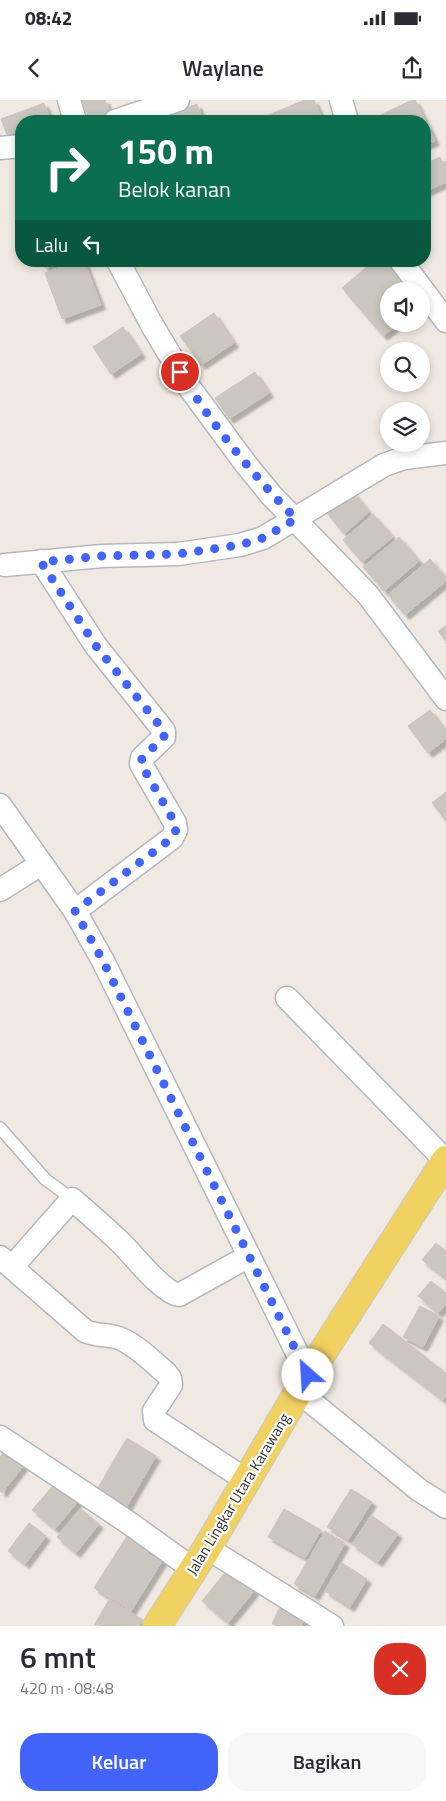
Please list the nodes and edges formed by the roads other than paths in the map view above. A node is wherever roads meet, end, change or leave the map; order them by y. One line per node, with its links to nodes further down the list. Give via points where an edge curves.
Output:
1 (69, 100): 4 (street)
2 (178, 100): 5 (street)
3 (341, 100): 6 (street)
4 (73, 115)
5 (133, 115)
6 (345, 115)
7 (15, 147): 8 (street)
8 (0, 148)
9 (121, 267): 13 (street, via 189,387 271,495)
10 (406, 267): 11 (street)
11 (446, 321)
12 (446, 452): 13 (street, via 404,458 384,465)
13 (296, 519): 15 (street, via 263,538 240,545 178,554); 16 (street, via 368,595)
14 (2, 561): 15 (street)
15 (41, 562): 20 (street, via 96,646 164,731 164,737 142,758 141,764 176,830 172,838)
16 (444, 694)
17 (0, 805): 18 (street)
18 (41, 864): 19 (street); 20 (street)
19 (0, 890)
20 (75, 911): 25 (street)
21 (287, 998): 23 (street)
22 (0, 1128): 24 (lane, via 45,1179)
23 (446, 1160): 27 (main road, Jalan Lingkar Utara Karawang)
24 (72, 1198): 25 (street, via 172,1294 179,1295); 26 (street)
25 (249, 1256): 27 (street)
26 (6, 1262): 29 (street, via 85,1331 125,1341 166,1373 171,1384 154,1411 155,1420)
27 (304, 1383): 29 (main road, Jalan Lingkar Utara Karawang); 30 (street, via 419,1490)
28 (0, 1436): 31 (street, via 132,1525)
29 (246, 1480): 31 (main road, Jalan Lingkar Utara Karawang)
30 (446, 1507)
31 (200, 1558): 32 (main road, Jalan Lingkar Utara Karawang); 33 (street)
32 (157, 1626)
33 (332, 1626)

